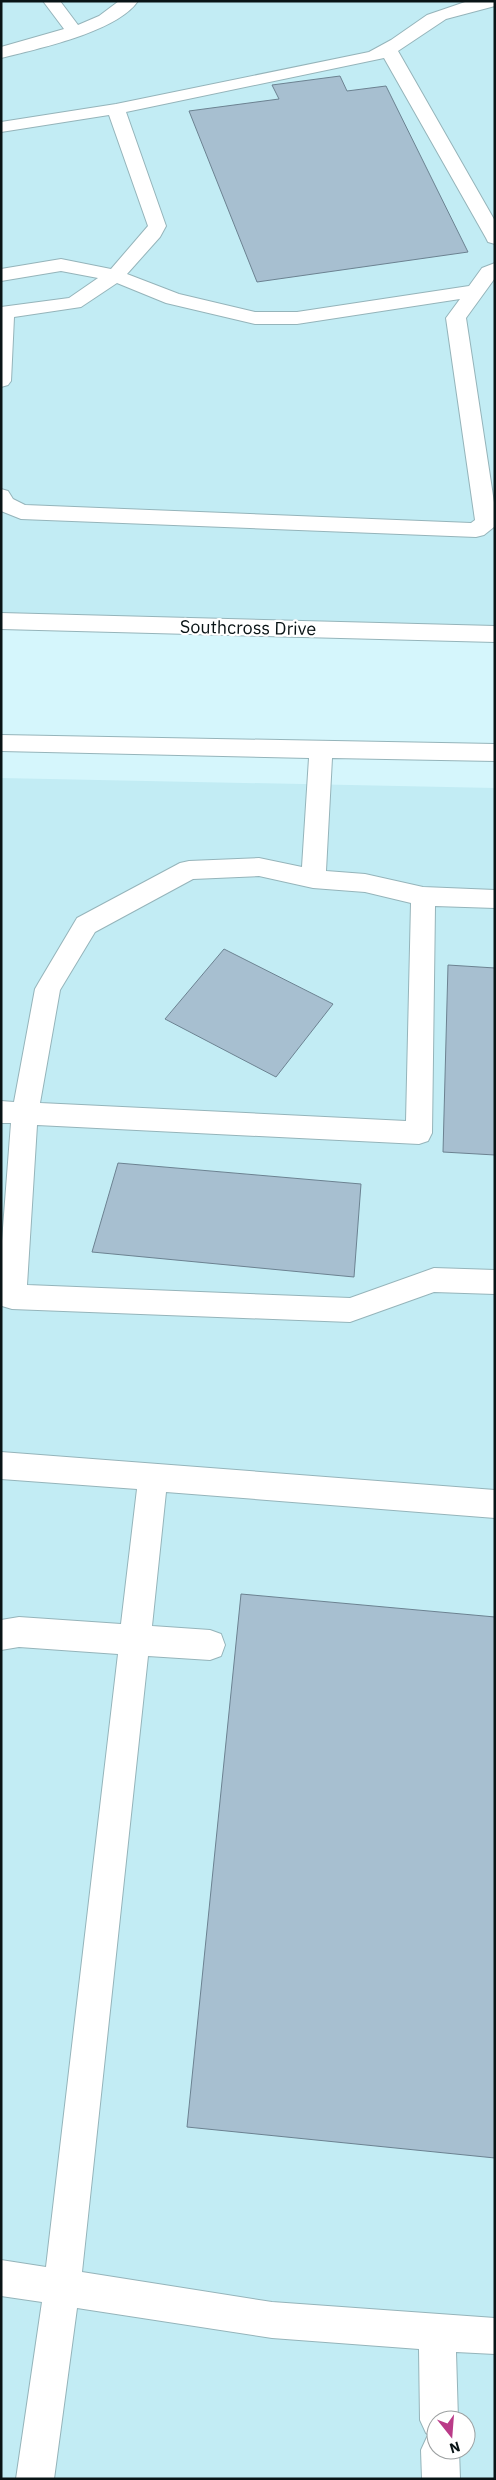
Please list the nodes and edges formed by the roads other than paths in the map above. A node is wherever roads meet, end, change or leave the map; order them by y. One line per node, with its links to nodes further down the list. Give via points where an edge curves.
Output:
1 (51, 1): 4 (street)
2 (130, 1): 4 (street, via 105,20)
3 (492, 1): 5 (street, via 434,19)
4 (75, 32): 6 (street)
5 (389, 51): 7 (street); 9 (street)
6 (1, 53)
7 (116, 108): 8 (street); 12 (street, via 157,226)
8 (1, 127)
9 (495, 238)
10 (495, 269): 13 (street)
11 (1, 275): 12 (street, via 61,265)
12 (115, 276): 13 (street, via 189,304 255,318 297,318); 14 (street, via 74,303)
13 (474, 291): 16 (street, via 456,318 486,522 476,530 21,512 5,504)
14 (3, 313): 15 (street)
15 (1, 381)
16 (1, 496)
17 (1, 621): 18 (street, Southcross Drive)
18 (495, 634)
19 (1, 743): 20 (street)
20 (320, 749): 21 (street); 22 (street)
21 (495, 753)
22 (313, 879): 23 (street, via 364,883); 25 (street, via 259,867 189,870 86,925 48,989)
23 (423, 896): 24 (street); 25 (street, via 419,1133)
24 (495, 899)
25 (13, 1112): 26 (street, via 12,1297 350,1310 434,1280)
26 (495, 1282)
27 (1, 1465): 28 (street)
28 (153, 1477): 29 (street); 31 (street)
29 (495, 1504)
30 (1, 1634): 31 (street, via 19,1632)
31 (136, 1640): 32 (street); 34 (street)
32 (210, 1646)
33 (1, 2278): 34 (street)
34 (62, 2287): 35 (street, via 272,2320); 39 (street)
35 (437, 2332): 36 (street); 37 (street)
36 (495, 2336)
37 (439, 2410)
38 (440, 2460): 40 (street)
39 (35, 2479)
40 (441, 2479)

